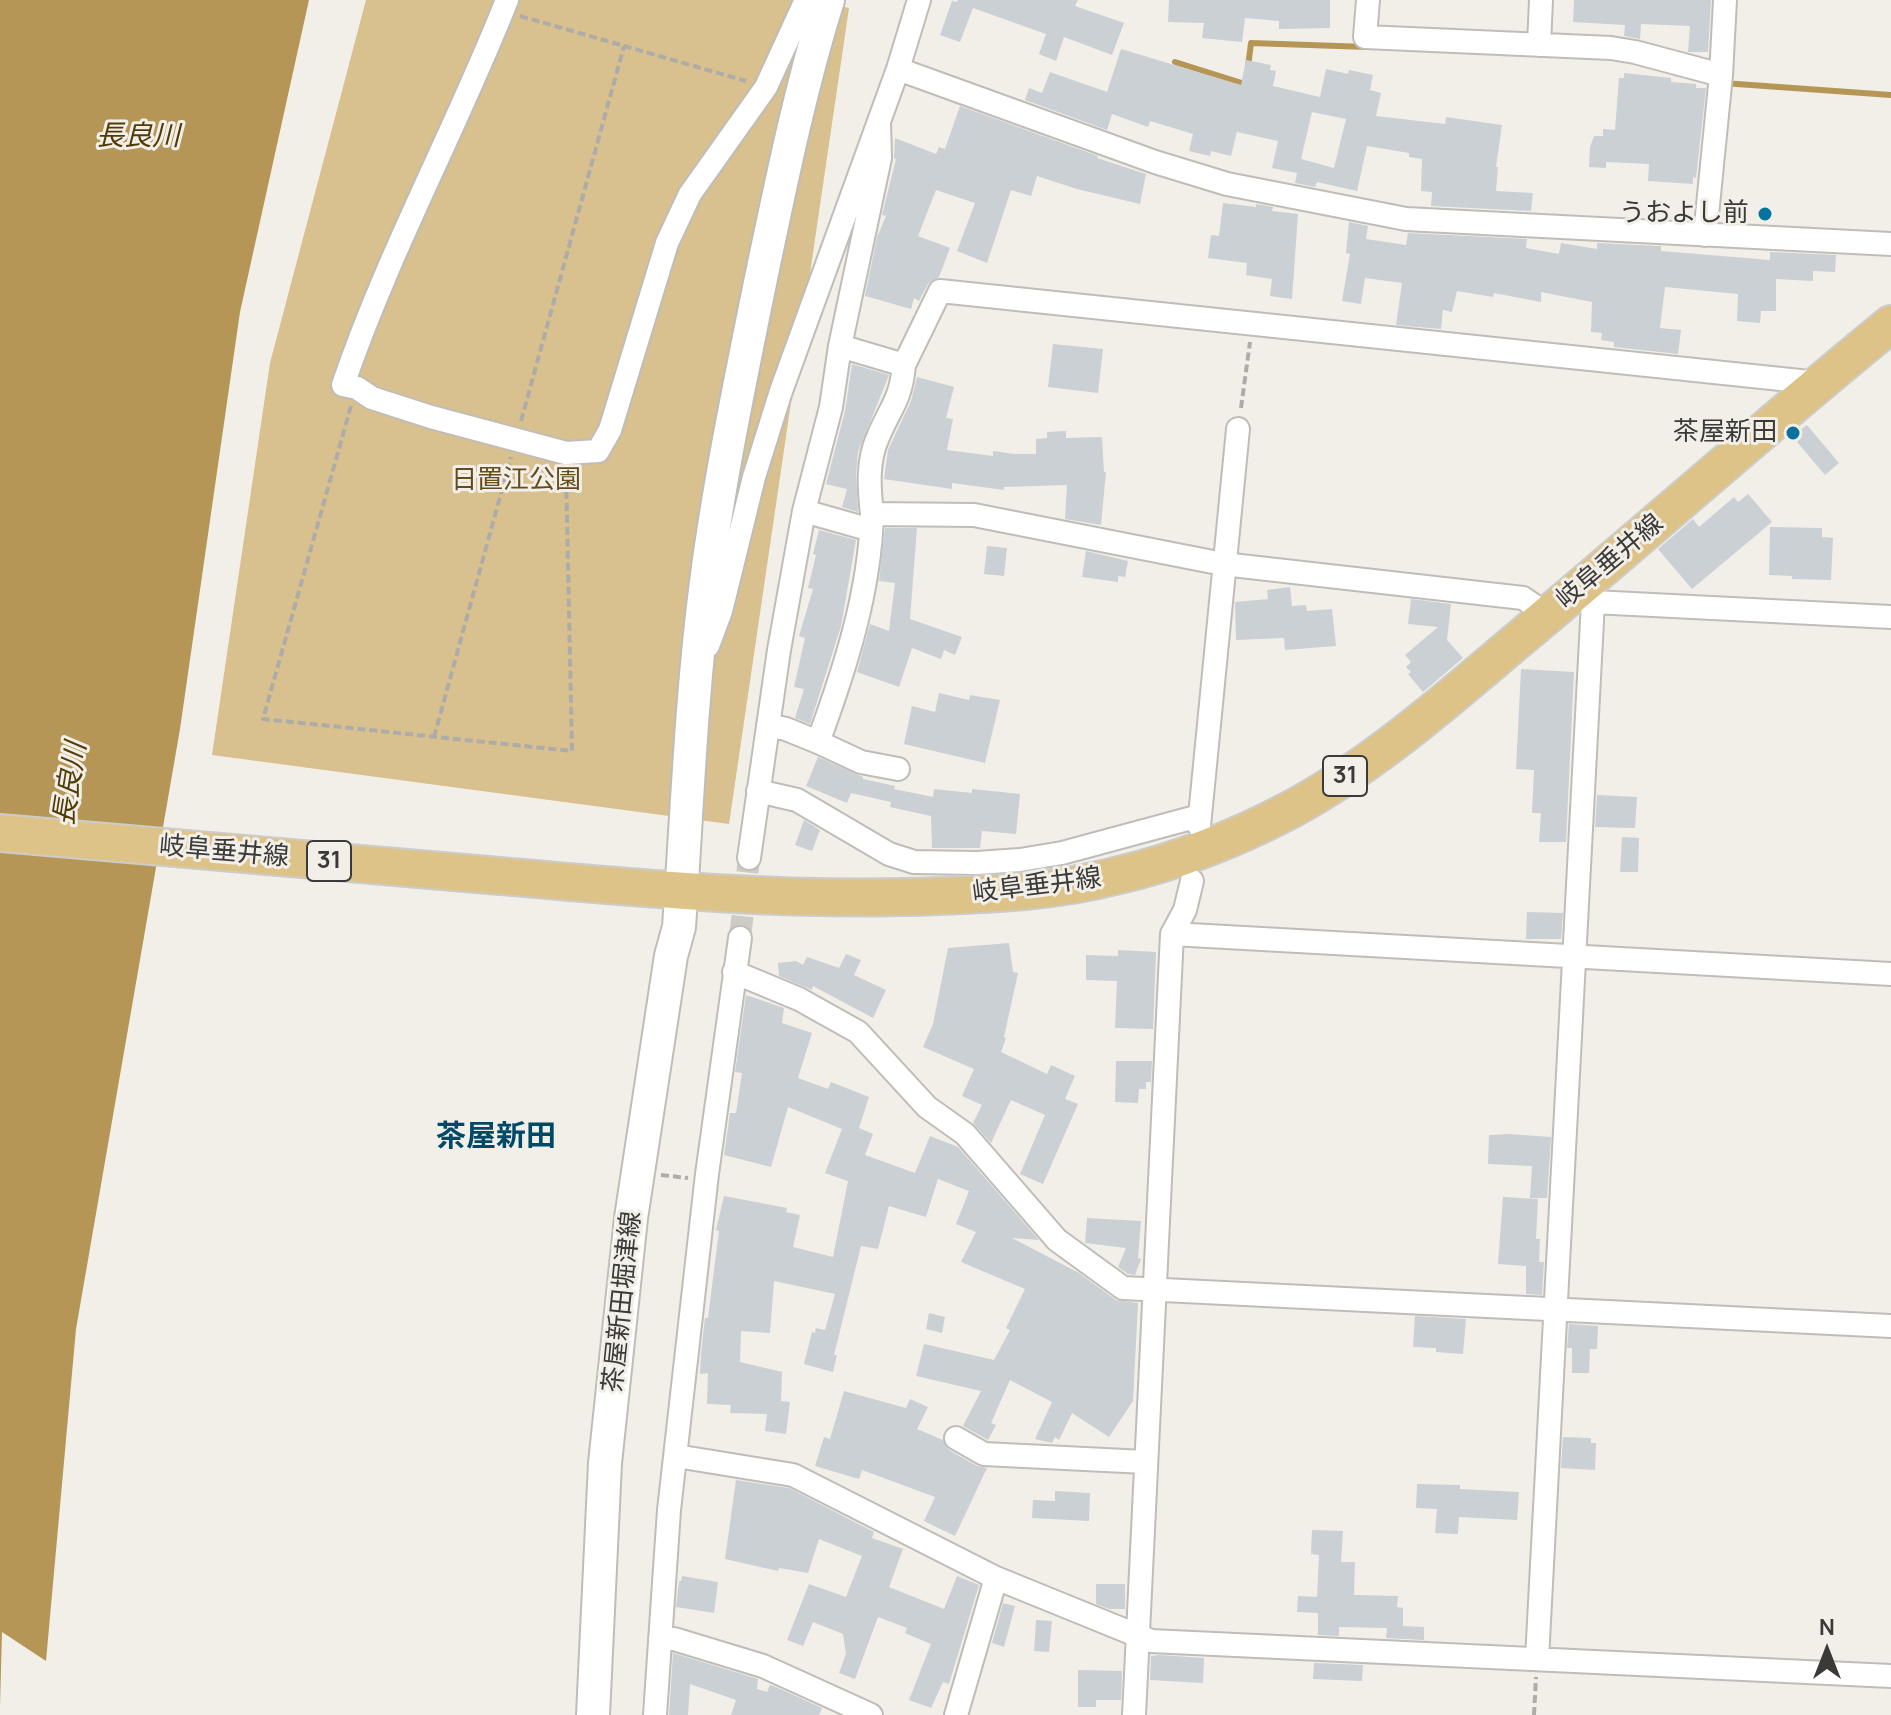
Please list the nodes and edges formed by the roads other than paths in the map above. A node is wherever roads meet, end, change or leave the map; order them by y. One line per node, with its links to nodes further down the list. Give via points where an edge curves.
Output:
1 (806, 0): 7 (street, via 766,87 690,194 667,243 610,430 598,451 566,453 431,417 343,385 362,329)
2 (828, 0): 25 (street, 茶屋新田堀津線, via 806,72 748,341 706,580)
3 (919, 0): 9 (street)
4 (1368, 0): 8 (street, via 1365,37)
5 (1541, 0): 8 (street)
6 (1725, 0): 10 (street)
7 (505, 5)
8 (1539, 45): 10 (street, via 1623,50)
9 (898, 69): 11 (street); 12 (street, via 1227,184 1406,219)
10 (1721, 75): 12 (street)
11 (879, 121): 15 (street, via 880,158); 25 (street, via 781,391 721,611)
12 (1705, 235): 13 (street)
13 (1891, 244)
14 (1891, 324): 17 (main road, 岐阜垂井線 / 31)
15 (840, 346): 16 (street); 19 (street, via 831,407)
16 (904, 365): 17 (street, via 940,291); 20 (street, via 902,388 872,461)
17 (1819, 383): 22 (main road, 岐阜垂井線 / 31)
18 (1238, 429): 21 (street)
19 (804, 511): 20 (street); 26 (street)
20 (871, 522): 21 (street, via 974,515); 27 (street, via 860,612)
21 (1223, 564): 23 (street, via 1523,598); 29 (street, via 1199,821 1062,853 977,863 914,862 889,854 797,800)
22 (1589, 594): 23 (main road, 岐阜垂井線 / 31); 24 (street); 36 (street)
23 (1548, 615): 33 (main road, 岐阜垂井線 / 31, via 1416,725 1324,790 1259,825 1166,862 1110,878 972,895 834,899)
24 (1891, 617)
25 (695, 685): 33 (street, 茶屋新田堀津線)
26 (768, 725): 27 (street); 29 (street)
27 (818, 742): 28 (street, via 861,762)
28 (898, 769)
29 (758, 791): 31 (street)
30 (0, 833): 33 (main road, 岐阜垂井線 / 31)
31 (749, 858)
32 (1192, 881): 34 (street)
33 (670, 891): 51 (street, 茶屋新田堀津線, via 679,927 631,1218 605,1463)
34 (1172, 934): 36 (street); 39 (street)
35 (740, 938): 37 (street)
36 (1573, 956): 38 (street); 40 (street)
37 (734, 972): 39 (street, via 799,999 858,1032 927,1107 965,1134 1057,1240 1123,1288); 43 (street)
38 (1891, 974)
39 (1153, 1290): 40 (street); 44 (street)
40 (1557, 1309): 41 (street); 48 (street)
41 (1891, 1326)
42 (956, 1438): 44 (street, via 984,1454)
43 (676, 1456): 45 (street, via 793,1475); 47 (street)
44 (1145, 1462): 46 (street)
45 (996, 1578): 46 (street); 54 (street)
46 (1137, 1637): 48 (street); 55 (street)
47 (660, 1639): 50 (street, via 763,1666); 52 (street)
48 (1537, 1659): 49 (street)
49 (1891, 1676)
50 (846, 1710): 53 (street)
51 (593, 1715)
52 (655, 1715)
53 (871, 1715)
54 (956, 1715)
55 (1134, 1715)

